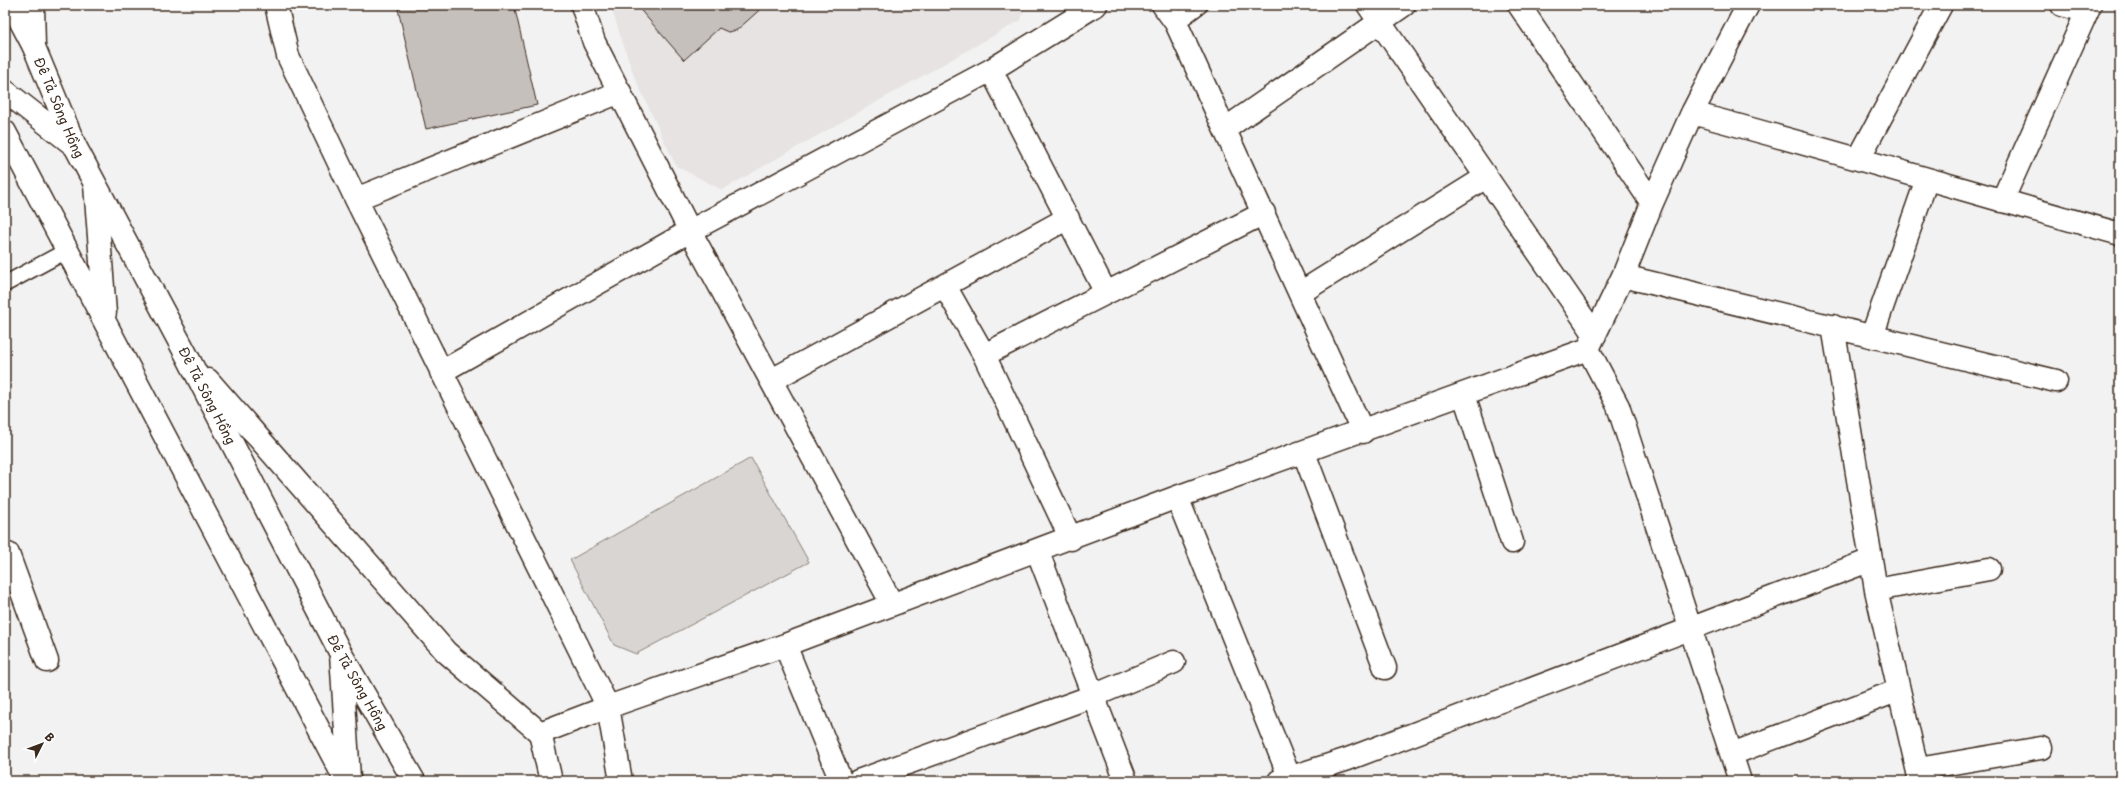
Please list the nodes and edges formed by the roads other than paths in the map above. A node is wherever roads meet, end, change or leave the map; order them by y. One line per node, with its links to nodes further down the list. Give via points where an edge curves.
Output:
1 (12, 5): 16 (street, Đê Tả Sông Hồng)
2 (33, 5): 16 (street)
3 (276, 5): 28 (street, via 288,56)
4 (582, 5): 19 (street, via 594,42)
5 (1164, 5): 15 (street)
6 (1200, 5): 15 (lane)
7 (1404, 5): 14 (street)
8 (1519, 5): 30 (street)
9 (1748, 5): 20 (street)
10 (1941, 5): 24 (street)
11 (2062, 5): 13 (street)
12 (1089, 7): 17 (street)
13 (2088, 8): 29 (street)
14 (1374, 14): 21 (street); 25 (street)
15 (1176, 23): 21 (street)
16 (34, 47): 23 (street, Đê Tả Sông Hồng)
17 (991, 70): 32 (street); 33 (street)
18 (5, 92): 23 (street)
19 (620, 92): 28 (street); 33 (street)
20 (1692, 112): 24 (street); 30 (street)
21 (1225, 129): 31 (street)
22 (5, 132): 35 (street)
23 (74, 146): 27 (street, Đê Tả Sông Hồng)
24 (1859, 158): 26 (street)
25 (1486, 177): 40 (street); 44 (street)
26 (1927, 180): 29 (street); 43 (street)
27 (96, 185): 41 (street); 45 (street, Đê Tả Sông Hồng)
28 (356, 199): 47 (street)
29 (2002, 201): 34 (street)
30 (1652, 203): 36 (street)
31 (1264, 213): 39 (street); 40 (street)
32 (1068, 218): 38 (street); 39 (street)
33 (690, 231): 47 (street); 48 (street)
34 (2120, 234)
35 (68, 250): 37 (lane); 41 (street)
36 (1623, 276): 42 (street); 44 (street)
37 (5, 284)
38 (945, 286): 46 (street); 48 (street)
39 (1106, 293): 46 (street)
40 (1300, 293): 51 (street)
41 (105, 322): 76 (street)
42 (1833, 326): 43 (street); 58 (street)
43 (1872, 336): 49 (street)
44 (1592, 342): 50 (street); 62 (street, via 1618,406)
45 (186, 354): 64 (street, Đê Tả Sông Hồng); 71 (street, via 446,652)
46 (984, 355): 54 (street)
47 (441, 372): 70 (street)
48 (772, 380): 61 (street)
49 (2056, 380)
50 (1464, 395): 51 (street); 55 (street)
51 (1363, 432): 52 (street)
52 (1304, 453): 53 (street); 67 (street)
53 (1177, 497): 54 (street); 75 (street)
54 (1071, 539): 56 (street)
55 (1512, 542)
56 (1037, 550): 61 (street); 69 (street)
57 (6, 552): 65 (street)
58 (1871, 560): 60 (street); 62 (street)
59 (1989, 569): 60 (street)
60 (1876, 590): 68 (street)
61 (892, 604): 63 (street)
62 (1691, 629): 73 (street); 75 (street)
63 (786, 646): 70 (street); 80 (street)
64 (341, 654): 76 (street); 77 (street, Đê Tả Sông Hồng)
65 (47, 661)
66 (1174, 662): 69 (street)
67 (1385, 668)
68 (1899, 690): 73 (street); 74 (street)
69 (1093, 696): 81 (street); 82 (street)
70 (608, 707): 71 (street); 79 (street)
71 (540, 733): 78 (street)
72 (2041, 748): 74 (street)
73 (1732, 754): 83 (street)
74 (1917, 777)
75 (1286, 780)
76 (347, 781)
77 (414, 781)
78 (551, 781)
79 (621, 781)
80 (841, 781)
81 (858, 781)
82 (1126, 781)
83 (1740, 781)

